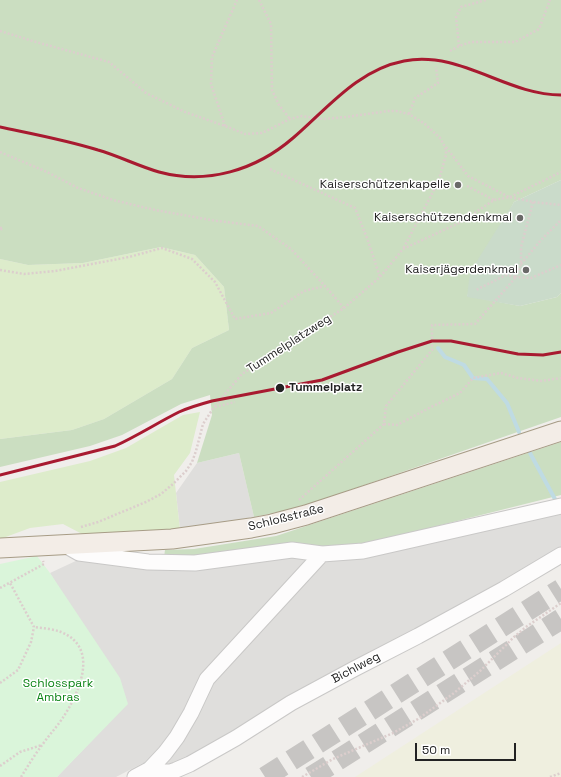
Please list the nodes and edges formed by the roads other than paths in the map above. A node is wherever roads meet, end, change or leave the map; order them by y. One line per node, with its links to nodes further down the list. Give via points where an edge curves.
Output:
1 (561, 431): 3 (main road, Schloßstraße, via 272,524 172,539)
2 (561, 506): 5 (street, via 363,551)
3 (64, 545): 4 (main road, Schloßstraße); 5 (street, via 79,553 156,562 195,563 292,550)
4 (0, 548)
5 (322, 554): 7 (street, via 207,679 177,737)
6 (561, 555): 7 (street, Bichlweg, via 504,589 292,703 190,764 170,772)
7 (150, 769): 8 (street)
8 (135, 777)

